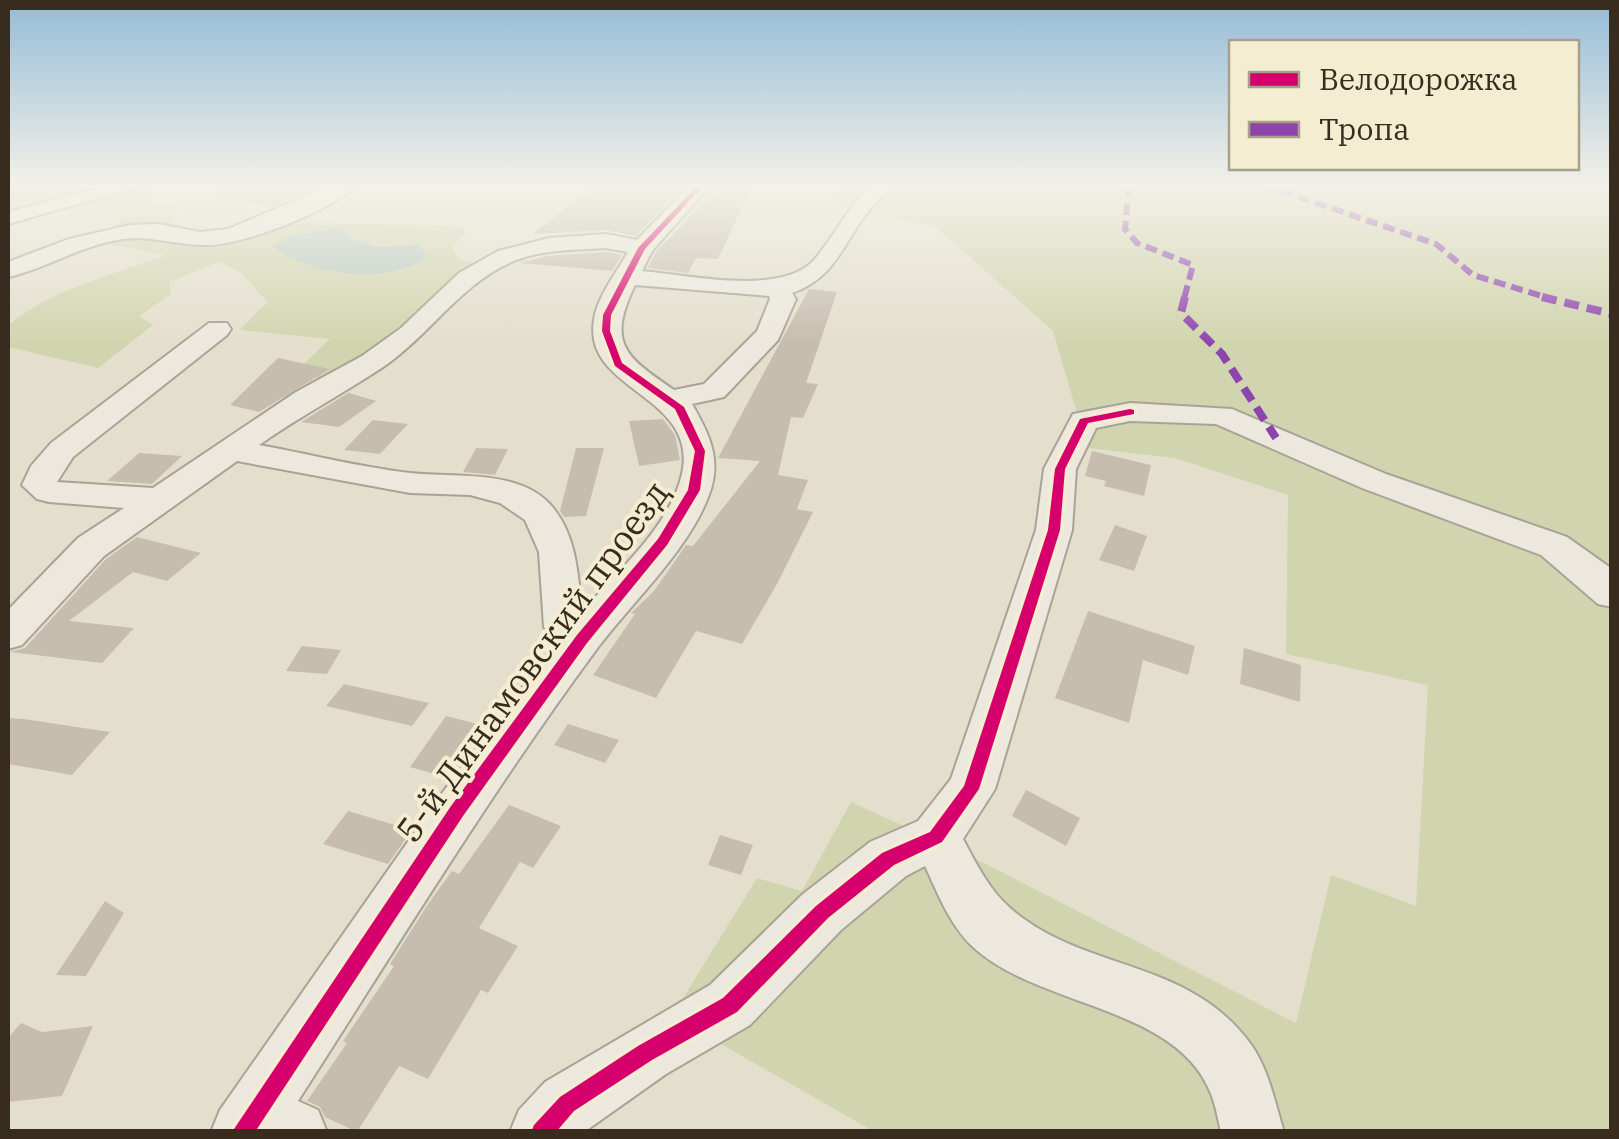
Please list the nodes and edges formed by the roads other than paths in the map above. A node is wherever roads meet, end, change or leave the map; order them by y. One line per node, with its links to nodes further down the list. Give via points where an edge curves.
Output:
1 (101, 238): 5 (street)
2 (655, 238): 4 (street)
3 (841, 238): 6 (street, via 828,263)
4 (634, 263): 6 (street); 8 (street, via 607,315 606,332 618,364); 9 (street, via 606,241 506,256 468,278 372,362)
5 (8, 270)
6 (778, 289): 8 (street, via 783,299 769,334 753,352 714,392)
7 (218, 329): 10 (street, via 62,450 40,485 49,492)
8 (673, 399): 13 (street, 5-й Динамовский проезд, via 700,451 694,490 663,542)
9 (231, 450): 10 (street); 13 (street, via 512,495 540,514 557,552 564,628)
10 (156, 500): 12 (street, via 91,546)
11 (1612, 594): 14 (street, via 1554,546 1374,482 1221,414 1130,412 1084,422 1060,469 1054,530 971,789)
12 (8, 634)
13 (582, 640): 15 (street, 5-й Динамовский проезд, via 457,812)
14 (936, 837): 16 (street, via 888,859 822,912 730,1005 566,1104); 17 (street, via 990,928 1042,963 1140,992 1196,1023 1232,1069)
15 (263, 1128)
16 (540, 1132)
17 (1253, 1132)

